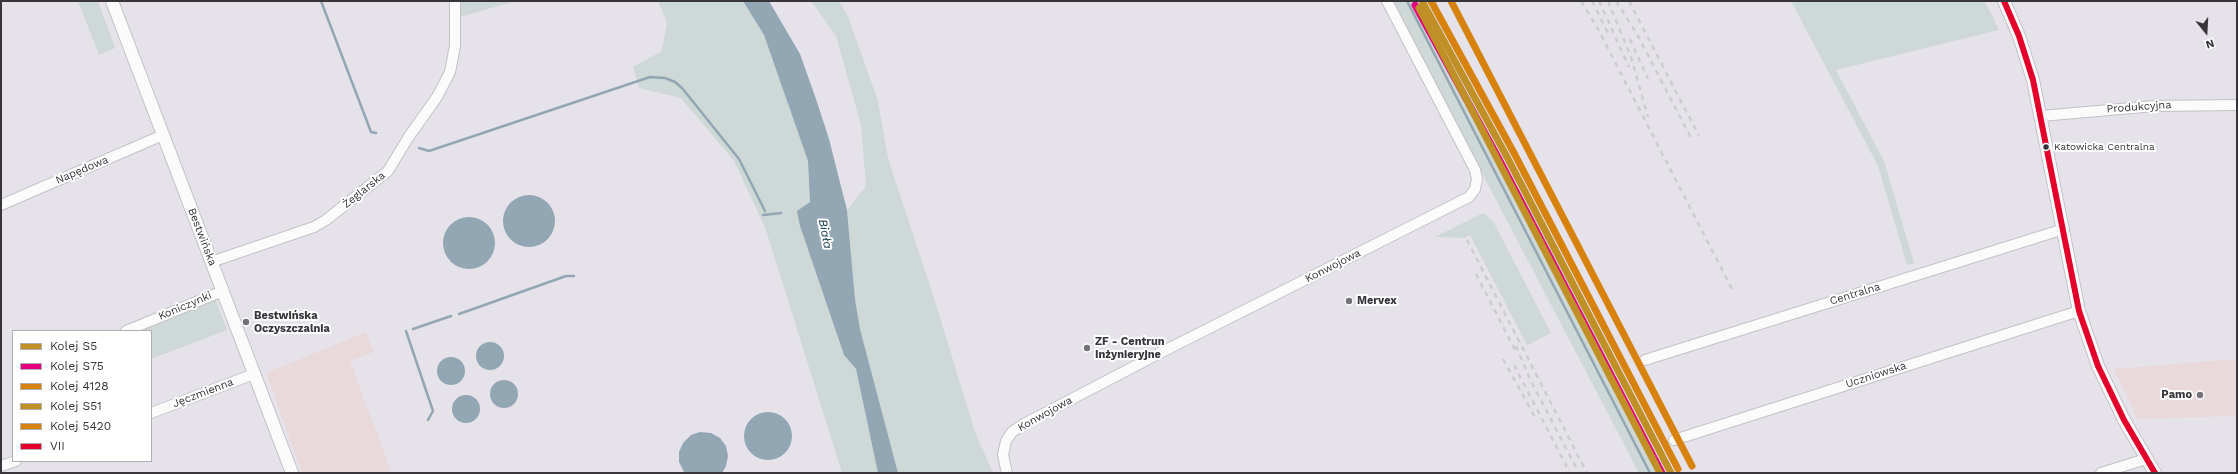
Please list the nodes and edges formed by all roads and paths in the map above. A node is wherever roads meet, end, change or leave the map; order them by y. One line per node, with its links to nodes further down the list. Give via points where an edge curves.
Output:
1 (112, 1): 7 (street, Bestwińska)
2 (455, 1): 10 (street, Żeglarska, via 455,46 450,72 437,97 388,171 314,227)
3 (1387, 1): 22 (street, Konwojowa, via 1475,170 1475,189 1469,197 1024,424 1012,432 1006,441 1003,455)
4 (2004, 1): 6 (street, via 2026,56)
5 (2237, 105): 6 (street, Produkcyjna, via 2154,106)
6 (2041, 116): 9 (street)
7 (163, 135): 8 (street, Napędowa); 10 (street, Bestwińska)
8 (1, 205)
9 (2064, 229): 12 (street); 14 (street, Centralna)
10 (211, 262): 11 (street, Bestwińska)
11 (223, 291): 13 (street, Koniczynki); 15 (street, Bestwińska)
12 (2079, 311): 17 (street, Uczniowska); 18 (street, via 2101,373)
13 (128, 330)
14 (1645, 360)
15 (254, 374): 16 (street, Jęczmienna); 21 (street, Bestwińska)
16 (152, 413)
17 (1674, 440)
18 (2146, 459): 23 (street); 24 (street)
19 (13, 462): 20 (street)
20 (1, 466)
21 (292, 473)
22 (1006, 473)
23 (2100, 473)
24 (2155, 473)

